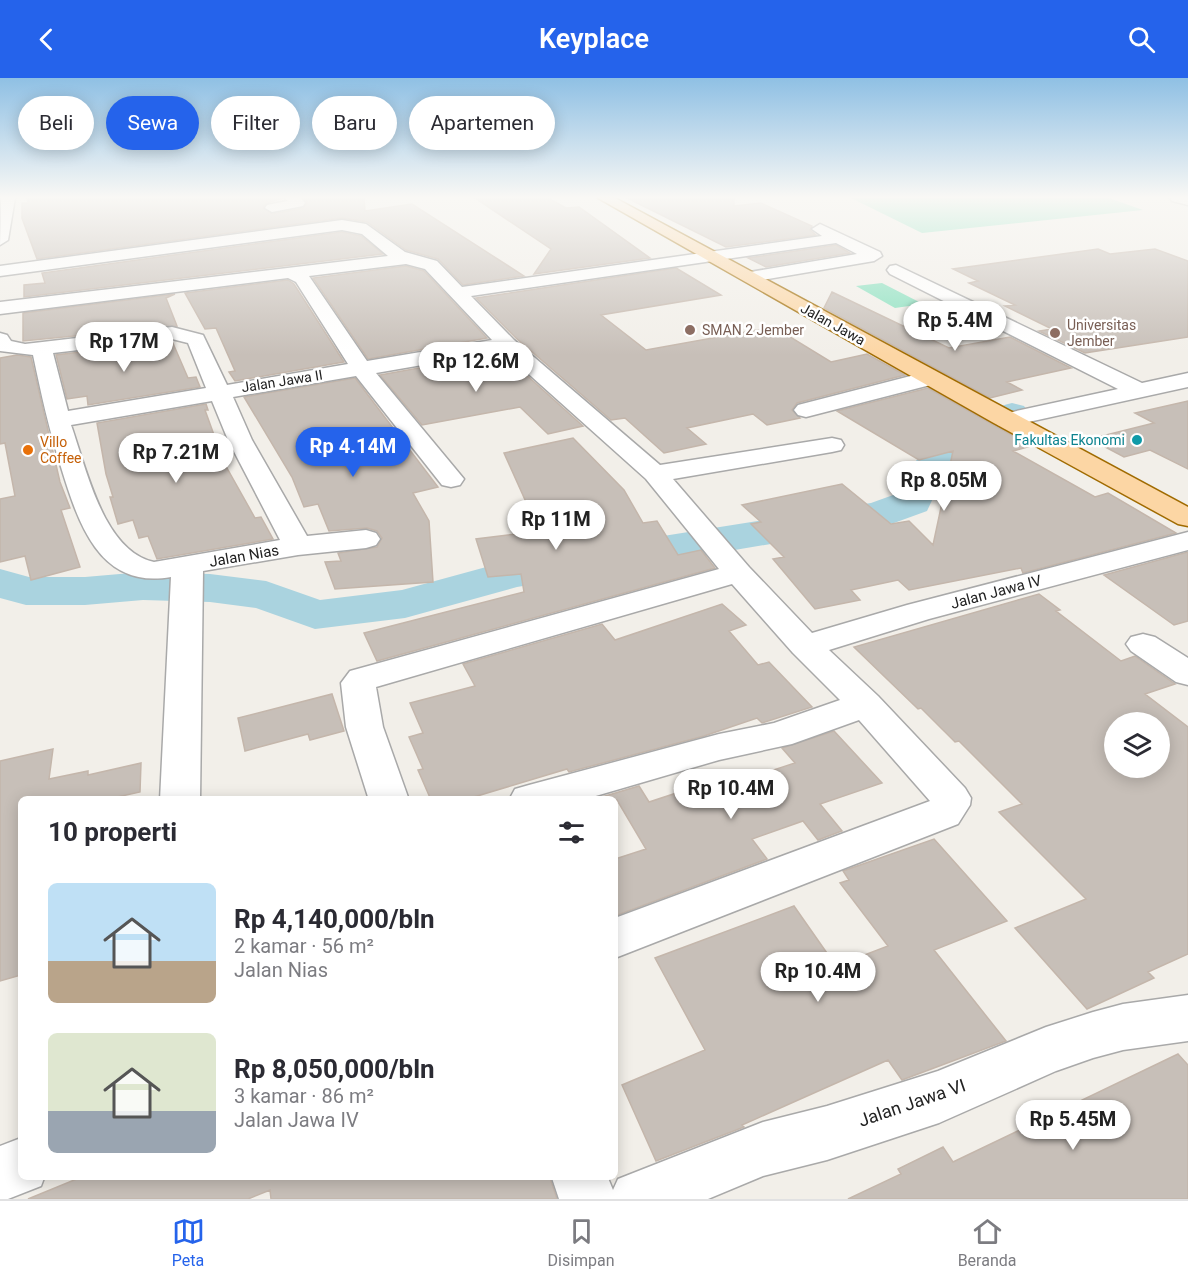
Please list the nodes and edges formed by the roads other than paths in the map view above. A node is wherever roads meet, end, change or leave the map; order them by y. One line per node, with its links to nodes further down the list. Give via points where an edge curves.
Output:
1 (150, 250): 8 (street)
2 (391, 250): 7 (street)
3 (699, 250): 6 (main road, Jalan Jawa)
4 (751, 250): 6 (street)
5 (865, 250): 11 (street, via 874,256)
6 (710, 256): 11 (main road, Jalan Jawa); 12 (street)
7 (406, 259): 10 (street); 12 (street, via 427,263)
8 (0, 270)
9 (896, 270): 20 (street)
10 (289, 273): 13 (street); 17 (street, via 302,278)
11 (750, 277): 18 (main road, Jalan Jawa)
12 (456, 293): 14 (street)
13 (0, 308)
14 (507, 344): 17 (street, Jalan Jawa II); 27 (street)
15 (1, 345): 16 (street, Jalan Nias)
16 (42, 349): 21 (street, Jalan Nias, via 182,334 198,342); 24 (street, Jalan Nias)
17 (361, 368): 21 (street, Jalan Jawa II); 28 (street)
18 (930, 378): 23 (street); 25 (main road, Jalan Jawa)
19 (1188, 380): 20 (street)
20 (1136, 389): 25 (street)
21 (216, 391): 24 (street, Jalan Jawa II); 32 (street, Jalan Nias)
22 (1188, 394): 25 (street)
23 (806, 410)
24 (58, 420): 34 (street, Jalan Nias, via 88,510 109,548 135,567)
25 (1008, 422): 29 (main road, Jalan Jawa)
26 (832, 445): 27 (street)
27 (655, 474): 33 (street)
28 (451, 479)
29 (1188, 518)
30 (366, 539): 32 (street, Jalan Nias)
31 (1188, 541): 36 (street, Jalan Jawa IV)
32 (298, 546): 34 (street, Jalan Nias)
33 (720, 552): 36 (street); 40 (street, via 362,679 358,692 363,718)
34 (187, 580): 39 (street)
35 (1143, 644): 37 (street)
36 (805, 646): 38 (street)
37 (1188, 674)
38 (865, 704): 41 (street, via 779,735 719,747); 42 (street, via 951,798 944,813)
39 (180, 796)
40 (388, 796)
41 (542, 796)
42 (618, 937)
43 (1181, 1028): 48 (street, Jalan Jawa VI, via 1123,1027 1093,1035 939,1097 763,1149)
44 (18, 1167): 45 (street)
45 (0, 1174)
46 (581, 1180): 47 (street)
47 (588, 1199)
48 (638, 1199)

